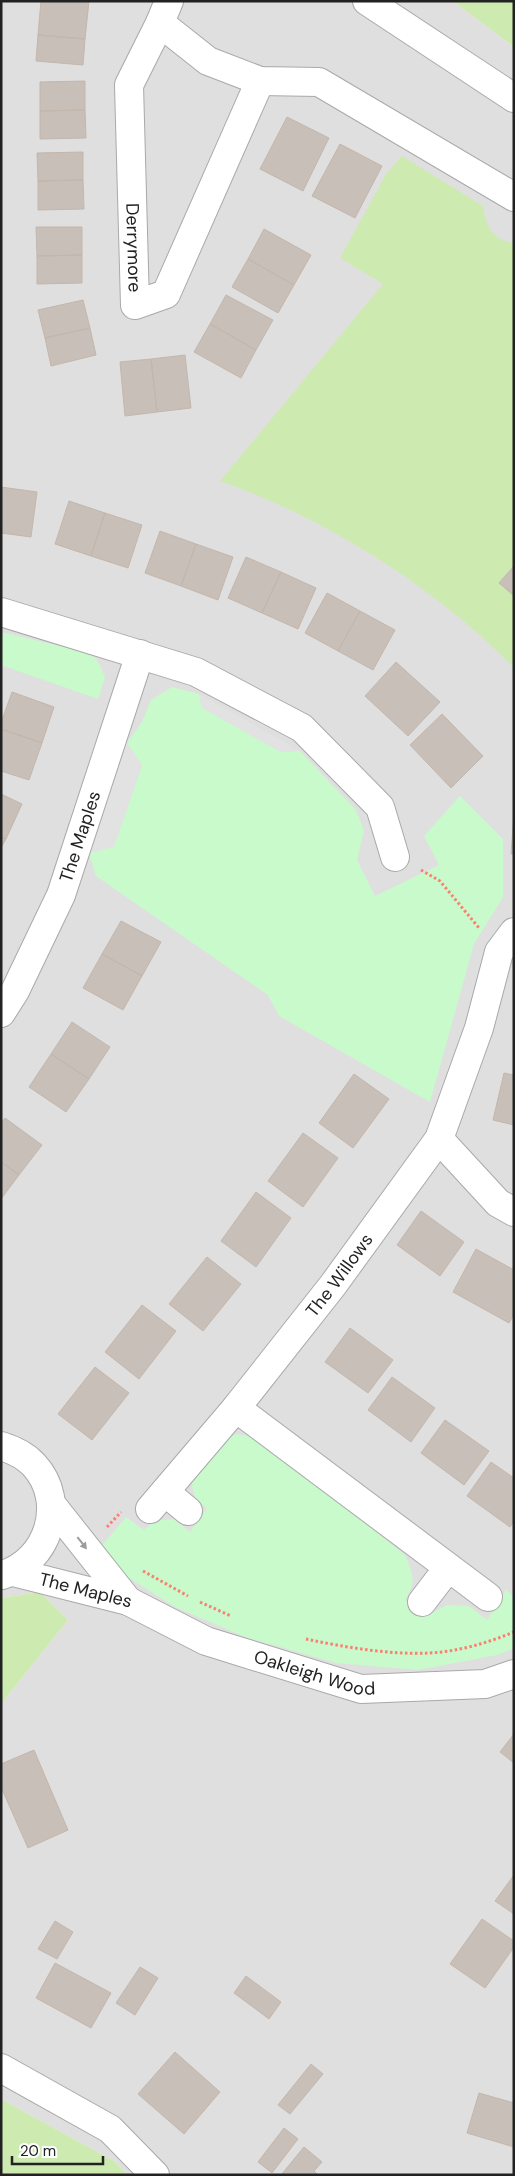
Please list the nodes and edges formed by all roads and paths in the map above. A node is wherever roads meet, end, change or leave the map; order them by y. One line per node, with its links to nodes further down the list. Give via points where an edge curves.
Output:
1 (367, 1): 4 (street)
2 (165, 12): 3 (street, Derrymore, via 208,61); 3 (street, Derrymore, via 129,85 135,305 166,294)
3 (260, 81): 5 (street, Derrymore, via 320,82)
4 (514, 98)
5 (514, 197)
6 (1, 612): 7 (street)
7 (140, 654): 8 (street, via 196,672 302,728 380,807); 10 (street, The Maples, via 61,895 15,991)
8 (395, 857): 9 (path, via 440,881)
9 (506, 942): 11 (street, The Willows)
10 (1, 1013)
11 (439, 1139): 12 (street, via 498,1203); 13 (street, The Willows, via 333,1285)
12 (514, 1212)
13 (236, 1408): 15 (street, The Willows); 19 (street)
14 (1, 1446): 16 (street, via 18,1452 35,1466 46,1484)
15 (158, 1500): 17 (street); 18 (path, via 129,1504 106,1528)
16 (52, 1505): 21 (street, via 50,1525 43,1544 30,1560); 23 (street, The Maples, one-way to 23)
17 (188, 1511)
18 (111, 1536)
19 (448, 1568): 22 (street); 24 (street)
20 (140, 1569): 25 (path)
21 (7, 1573): 23 (street, The Maples)
22 (488, 1597)
23 (128, 1601): 28 (street, Oakleigh Wood, via 206,1641 361,1689 485,1684)
24 (422, 1602)
25 (237, 1618)
26 (514, 1632): 27 (path, via 487,1643 429,1653 348,1648)
27 (300, 1637)
28 (514, 1674)
29 (1, 2068): 30 (street, via 110,2129)
30 (155, 2175)

